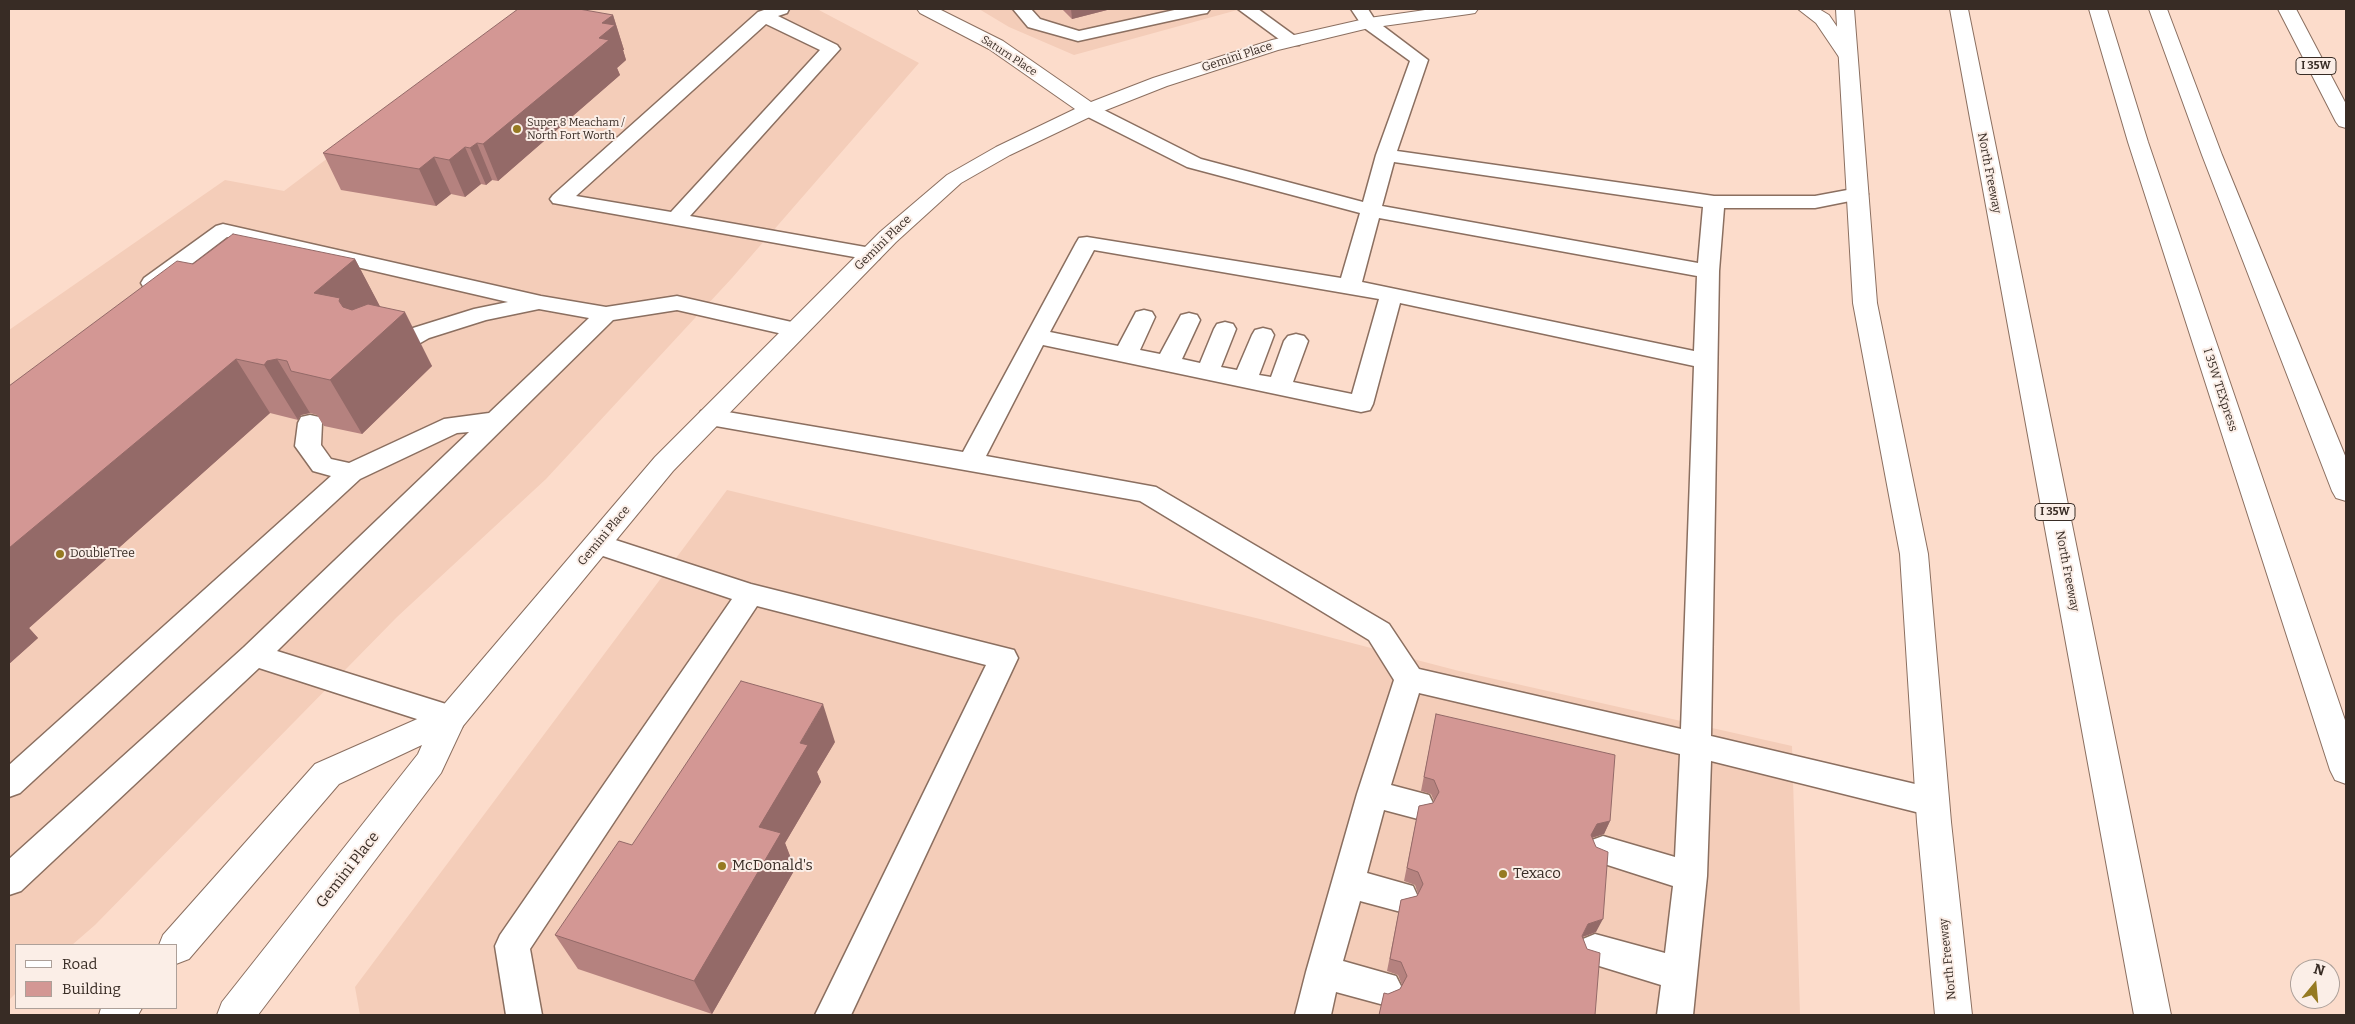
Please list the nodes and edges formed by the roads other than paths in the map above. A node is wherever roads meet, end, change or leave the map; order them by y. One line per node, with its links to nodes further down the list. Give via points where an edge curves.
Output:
1 (926, 9): 16 (main road, Saturn Place, via 996,45)
2 (1022, 9): 3 (lane, via 1034,23 1078,36)
3 (1201, 9)
4 (1247, 9): 14 (lane)
5 (1470, 9): 13 (main road, Gemini Place)
6 (1807, 9): 15 (main road, via 1823,19)
7 (1845, 9): 15 (main road, North Freeway)
8 (1959, 9): 77 (main road, North Freeway / I 35W)
9 (2098, 9): 56 (main road, I 35W TEXpress, via 2138,142)
10 (2158, 9): 49 (main road, via 2212,155)
11 (2287, 9): 17 (main road, I 35W)
12 (772, 12): 22 (lane, via 832,48); 22 (lane, via 560,199)
13 (1364, 16): 14 (main road, Gemini Place); 18 (lane, via 1419,60)
14 (1294, 40): 16 (main road, Gemini Place, via 1160,82)
15 (1848, 56): 19 (main road, North Freeway)
16 (1089, 110): 21 (lane, via 1194,163); 23 (main road, Gemini Place, via 1003,151 954,179)
17 (2346, 122)
18 (1386, 156): 20 (lane); 21 (lane)
19 (1858, 194): 20 (lane, via 1815,202); 59 (main road, North Freeway, via 1865,303 1914,554)
20 (1714, 202): 24 (lane)
21 (1371, 210): 24 (lane); 25 (lane)
22 (675, 220): 23 (lane)
23 (871, 254): 33 (main road, Gemini Place)
24 (1708, 271): 39 (lane)
25 (1350, 286): 27 (lane); 35 (lane, via 1316,289 1282,285 1170,265 1087,243)
26 (136, 295): 28 (lane, via 223,230)
27 (1391, 295): 39 (lane); 43 (lane, via 1361,404)
28 (541, 303): 29 (lane); 38 (lane, via 482,314 421,333)
29 (606, 314): 33 (lane, via 677,303); 45 (lane)
30 (1144, 317): 37 (lane)
31 (1188, 320): 40 (lane)
32 (1225, 329): 41 (lane)
33 (796, 330): 44 (main road, Gemini Place)
34 (1263, 335): 42 (lane)
35 (1036, 336): 37 (lane); 47 (lane)
36 (1296, 341): 43 (lane)
37 (1126, 354): 40 (lane)
38 (382, 355)
39 (1705, 361): 55 (lane)
40 (1168, 363): 41 (lane)
41 (1208, 371): 42 (lane)
42 (1246, 379): 43 (lane)
43 (1280, 386)
44 (710, 417): 47 (lane); 50 (main road, Gemini Place, via 664,464)
45 (496, 421): 48 (lane, via 453,425); 52 (lane)
46 (310, 423): 48 (lane, via 308,446 322,465)
47 (970, 462): 53 (lane, via 1147,493 1379,632)
48 (351, 473): 57 (lane)
49 (2346, 491)
50 (597, 544): 51 (lane); 54 (main road, Gemini Place)
51 (750, 594): 72 (lane, via 512,946); 73 (lane, via 1004,658)
52 (254, 655): 54 (lane); 63 (lane)
53 (1409, 679): 55 (lane); 58 (lane)
54 (451, 718): 66 (main road, Gemini Place, via 327,774); 71 (main road, Gemini Place, via 430,764)
55 (1696, 746): 59 (lane); 62 (lane)
56 (2346, 770)
57 (9, 784)
58 (1373, 794): 60 (lane); 64 (lane)
59 (1932, 802): 76 (main road, North Freeway)
60 (1418, 805)
61 (1603, 850): 62 (lane)
62 (1691, 876): 69 (lane)
63 (9, 880)
64 (1349, 883): 65 (lane); 68 (lane)
65 (1401, 897)
66 (178, 945)
67 (1595, 950): 69 (lane)
68 (1323, 972): 70 (lane); 74 (lane)
69 (1680, 974): 75 (lane)
70 (1384, 988)
71 (236, 1015)
72 (524, 1015)
73 (833, 1015)
74 (1313, 1015)
75 (1675, 1015)
76 (1954, 1015)
77 (2153, 1015)

